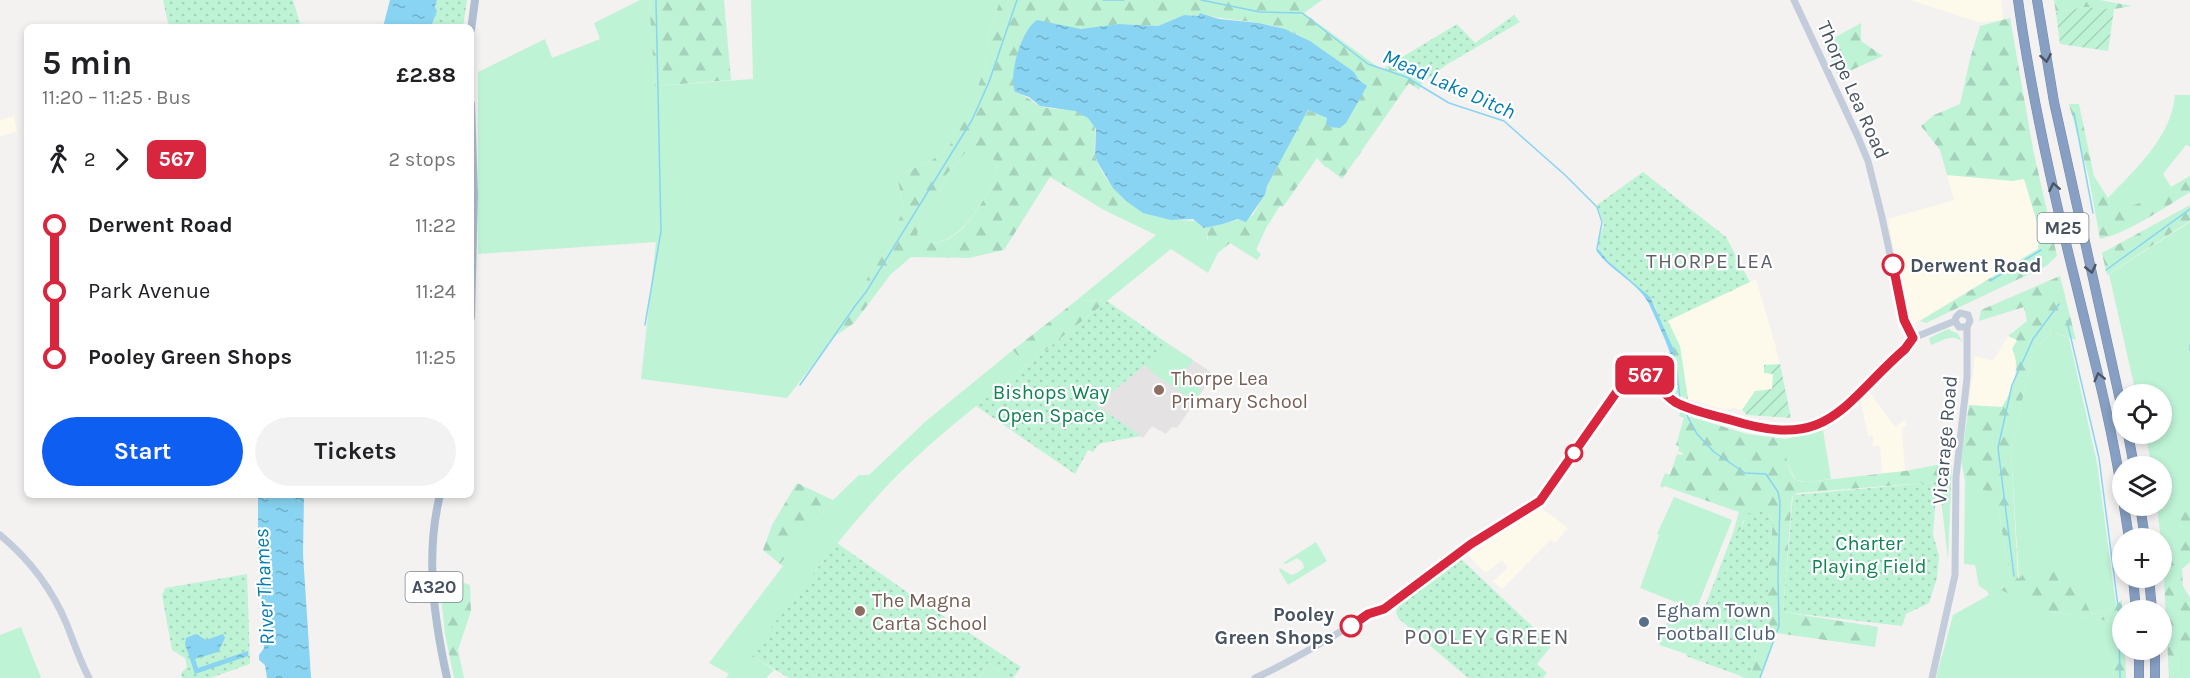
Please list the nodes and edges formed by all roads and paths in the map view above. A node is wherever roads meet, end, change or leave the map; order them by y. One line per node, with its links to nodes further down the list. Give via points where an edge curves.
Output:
1 (475, 0): 5 (main road)
2 (1794, 0): 8 (main road, Thorpe Lea Road, via 1868,161 1904,320)
3 (2018, 0): 10 (highway, M25, one-way to 3, via 2054,186)
4 (2037, 0): 9 (highway, M25, one-way to 9, via 2054,102)
5 (472, 24)
6 (1955, 321): 7 (main road); 7 (main road, via 1959,314 1966,314 1970,319); 8 (main road)
7 (1964, 328): 18 (main road, Vicarage Road, via 1968,378 1956,477 1955,575)
8 (1913, 338): 17 (main road, via 1830,420 1806,430 1767,430 1744,424 1678,403 1644,375 1630,379 1533,508 1471,544 1384,609 1368,614)
9 (2116, 384)
10 (2115, 456)
11 (439, 498): 16 (main road, A320, via 433,528 432,567)
12 (0, 535): 15 (main road, via 31,566 51,594)
13 (2139, 660): 19 (highway)
14 (2155, 660): 20 (highway)
15 (89, 678)
16 (447, 678)
17 (1255, 678)
18 (1932, 678)
19 (2139, 678)
20 (2155, 678)

